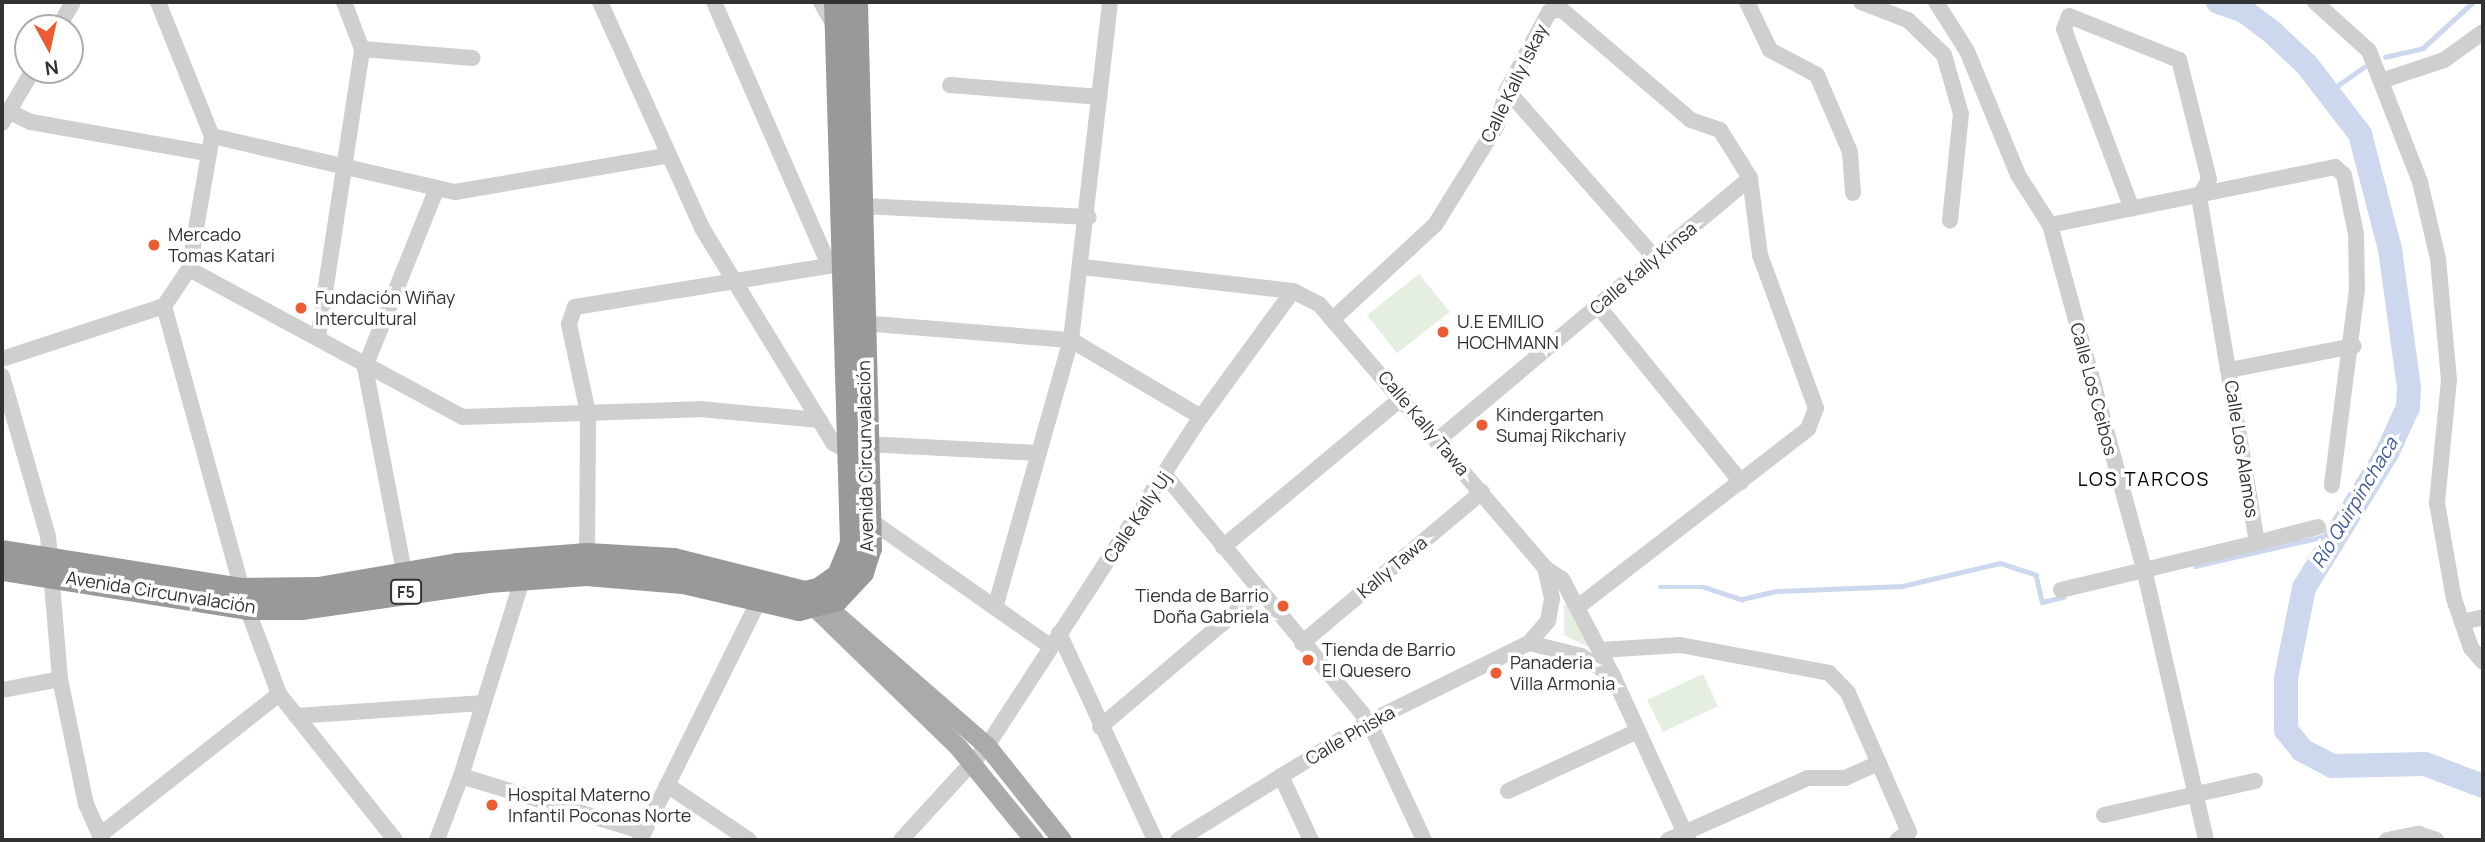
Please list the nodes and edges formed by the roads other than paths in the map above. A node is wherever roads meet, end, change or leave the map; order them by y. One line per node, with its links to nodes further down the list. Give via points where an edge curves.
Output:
1 (158, 2): 20 (street)
2 (344, 2): 12 (street)
3 (600, 2): 22 (street)
4 (714, 2): 34 (street)
5 (1110, 2): 18 (street)
6 (1747, 2): 26 (street, via 1770,50 1817,75 1850,152)
7 (1861, 2): 31 (street, via 1908,20 1944,55 1961,114)
8 (1936, 2): 32 (street, Calle Los Ceibos, via 1967,51 2018,174)
9 (2315, 2): 14 (street, via 2353,30)
10 (841, 4): 28 (highway, Avenida Circunvalación); 34 (highway, Avenida Circunvalación, via 836,31)
11 (2483, 32): 14 (street, via 2444,60)
12 (362, 49): 13 (street); 23 (street)
13 (473, 58)
14 (2384, 80): 81 (street, via 2438,259 2449,380 2437,503)
15 (25, 84): 19 (street)
16 (950, 85): 18 (street)
17 (1507, 90): 24 (street, Calle Kally Iskay, via 1549,12 1561,9 1691,120 1720,130); 33 (street); 41 (street, Calle Kally Iskay, via 1497,125 1436,225)
18 (1100, 97): 30 (street)
19 (5, 117): 21 (street)
20 (212, 136): 21 (street); 23 (street)
21 (207, 153): 36 (street)
22 (666, 156): 25 (street, via 455,192); 37 (street)
23 (347, 163): 25 (street); 43 (street)
24 (1750, 178): 33 (street, Calle Kally Kinsa); 58 (street, via 1760,255 1815,408 1808,429)
25 (437, 188): 47 (street)
26 (1853, 192)
27 (2199, 198): 29 (street); 29 (street, Calle Los Alamos, via 2208,179 2179,60 2069,16 2064,29); 45 (street, via 2335,167 2344,175 2356,234); 48 (street, Calle Los Alamos)
28 (862, 206): 30 (street); 42 (highway, Avenida Circunvalación)
29 (2132, 209): 32 (street)
30 (1089, 217): 35 (street)
31 (1950, 220)
32 (2050, 225): 70 (street, Calle Los Ceibos)
33 (1654, 258): 40 (street, Calle Kally Kinsa)
34 (834, 264): 37 (street); 55 (highway, Avenida Circunvalación)
35 (1082, 267): 38 (street); 44 (street)
36 (189, 269): 39 (street); 43 (street)
37 (735, 282): 51 (street, via 575,307 569,324); 53 (street)
38 (1293, 291): 41 (street, Calle Kally Tawa); 52 (street, Calle Kally Uj)
39 (164, 306): 46 (street); 76 (street)
40 (1598, 306): 54 (street, Calle Kally Kinsa); 58 (street)
41 (1333, 319): 50 (street, Calle Kally Tawa)
42 (862, 323): 44 (street); 55 (highway, Avenida Circunvalación)
43 (318, 338): 47 (street)
44 (1071, 340): 52 (street); 56 (street)
45 (2354, 346): 48 (street); 59 (street)
46 (2, 359)
47 (365, 367): 51 (street, via 463,417); 72 (street)
48 (2229, 370): 63 (street, Calle Los Alamos)
49 (2, 376): 66 (street)
50 (1403, 397): 54 (street, Calle Kally Tawa); 64 (street)
51 (588, 413): 53 (street, via 699,409); 67 (street)
52 (1201, 417): 57 (street, Calle Kally Uj)
53 (819, 420): 55 (street, via 833,443)
54 (1439, 439): 60 (street, Calle Kally Tawa)
55 (860, 448): 56 (street); 61 (highway, Avenida Circunvalación)
56 (1039, 453): 79 (street)
57 (1165, 475): 64 (street); 82 (street, Calle Kally Uj)
58 (1741, 482): 78 (street)
59 (2332, 485)
60 (1482, 492): 68 (street, Calle Kally Tawa); 83 (street, Kally Tawa)
61 (860, 521): 77 (highway, Avenida Circunvalación, via 847,560); 79 (street)
62 (2318, 527): 63 (street)
63 (2257, 543): 70 (street, Calle Los Alamos)
64 (1223, 547): 74 (street)
65 (2, 551): 66 (highway, Avenida Circunvalación / F5)
66 (48, 564): 69 (highway, Avenida Circunvalación / F5); 76 (highway, Avenida Circunvalación / F5); 88 (street)
67 (587, 564): 71 (highway, Avenida Circunvalación / F5); 72 (highway, Avenida Circunvalación / F5); 75 (highway, Avenida Circunvalación / F5, via 673,559)
68 (1545, 568): 78 (street, Calle Kally Tawa); 84 (street, via 1552,598 1548,621)
69 (2, 569)
70 (2144, 569): 73 (street, Calle Los Alamos); 104 (street, Calle Los Ceibos)
71 (523, 577): 72 (highway, Avenida Circunvalación / F5); 91 (street)
72 (406, 582): 76 (highway, Avenida Circunvalación / F5)
73 (2061, 590)
74 (1259, 592): 83 (street); 94 (street)
75 (763, 593): 77 (highway, Avenida Circunvalación / F5); 102 (street)
76 (245, 598): 90 (street)
77 (814, 599): 96 (main road); 97 (main road)
78 (1580, 605): 85 (street, Calle Kally Tawa)
79 (995, 608): 82 (street)
80 (2483, 617): 81 (street)
81 (2462, 622): 86 (street)
82 (1055, 640): 94 (street); 96 (street, Calle Kally Uj)
83 (1303, 643): 93 (street)
84 (1530, 643): 87 (street, via 1581,656); 93 (street, Calle Phiska)
85 (1601, 650): 87 (street, Calle Kally Tawa); 98 (street, via 1680,645 1829,673 1847,693)
86 (2483, 663)
87 (1613, 676): 95 (street, Calle Kally Tawa)
88 (60, 679): 89 (street); 109 (street, via 86,804)
89 (2, 691)
90 (279, 694): 92 (street); 109 (street)
91 (483, 703): 92 (street); 99 (street)
92 (296, 716): 110 (street)
93 (1369, 722): 100 (street, Calle Phiska); 119 (street)
94 (1100, 727): 116 (street)
95 (1638, 730): 103 (street); 108 (street, Calle Kally Tawa)
96 (987, 746): 97 (street, Calle Kally Uj); 115 (main road)
97 (972, 762): 113 (street, Calle Kally Uj); 114 (main road)
98 (1879, 763): 108 (street, via 1845,778 1808,778); 121 (street, via 1909,832)
99 (461, 776): 107 (street); 111 (street)
100 (1281, 776): 106 (street, Calle Phiska); 118 (street)
101 (2255, 781): 104 (street)
102 (667, 785): 107 (street); 112 (street)
103 (1508, 791)
104 (2195, 794): 105 (street); 122 (street, Calle Los Ceibos)
105 (2104, 815)
106 (1198, 835): 117 (street, Calle Phiska)
107 (642, 836)
108 (1686, 836): 120 (street)
109 (101, 838)
110 (395, 840)
111 (437, 840)
112 (749, 840)
113 (901, 840)
114 (1034, 840)
115 (1062, 840)
116 (1155, 840)
117 (1178, 840)
118 (1311, 840)
119 (1424, 840)
120 (1668, 840)
121 (1897, 840)
122 (2206, 840)
123 (2387, 840): 124 (street, via 2419,834)
124 (2436, 840)

